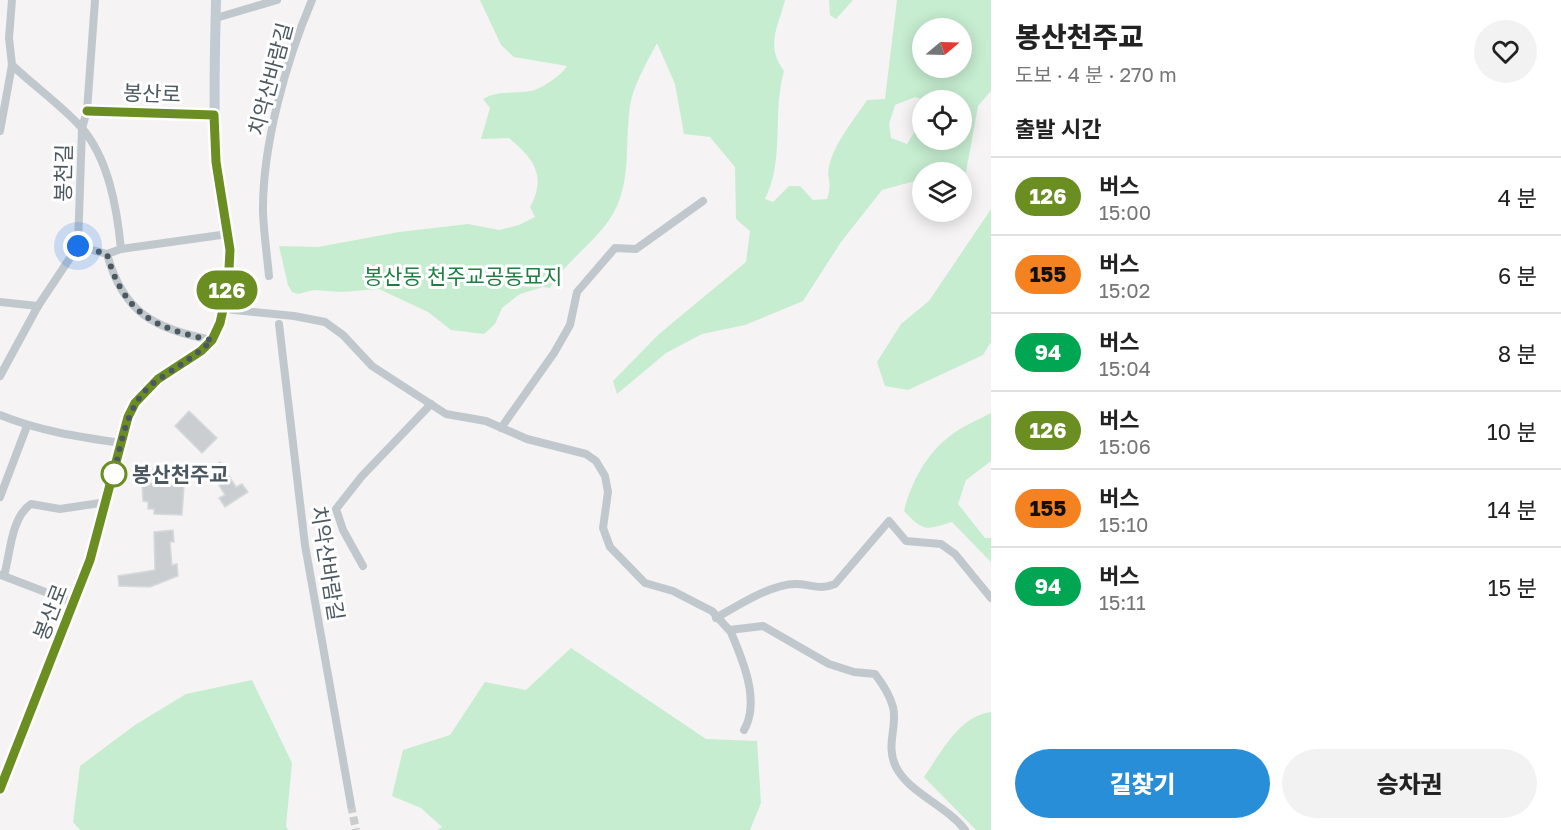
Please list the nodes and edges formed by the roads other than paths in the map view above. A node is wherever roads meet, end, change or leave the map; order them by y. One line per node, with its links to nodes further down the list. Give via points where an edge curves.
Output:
1 (12, 0): 7 (street)
2 (95, 0): 8 (street, 봉천길)
3 (216, 0): 6 (street, 봉산로)
4 (276, 0): 6 (street)
5 (312, 0): 17 (street, 치악산바람길, via 290,57 267,158 263,212)
6 (216, 18): 9 (street, 봉산로)
7 (12, 65): 10 (street); 11 (street)
8 (87, 111): 9 (street, 봉산로); 10 (street, 봉천길)
9 (214, 115): 13 (street, 봉산로, via 216,162)
10 (82, 129): 14 (street, 봉천길); 15 (street, 봉천길, via 97,154 116,207)
11 (0, 131)
12 (703, 201): 27 (street, via 636,249 615,248 578,292 570,325)
13 (228, 234): 15 (street); 20 (street, 봉산로)
14 (78, 246): 16 (street); 19 (street)
15 (121, 249): 16 (street)
16 (107, 254): 22 (street, via 123,293 148,320 182,334)
17 (269, 276)
18 (0, 302): 19 (street)
19 (38, 306): 23 (street)
20 (224, 309): 22 (street, 봉산로); 24 (street, via 325,322 372,366)
21 (279, 324): 39 (street, 치악산바람길, via 305,545)
22 (212, 340): 28 (street, 봉산로, via 144,391 128,417)
23 (0, 375)
24 (431, 404): 27 (street, via 446,414 486,421); 31 (street, via 336,509)
25 (0, 415): 26 (street)
26 (27, 426): 28 (street); 29 (street)
27 (501, 428): 35 (street, via 586,454 596,461 607,482 603,528 610,547 636,577 673,591 712,611)
28 (121, 443): 30 (street, 봉산로)
29 (0, 497)
30 (107, 502): 32 (street, via 60,509 31,504 24,508); 34 (street, 봉산로)
31 (363, 566)
32 (2, 576): 34 (street)
33 (991, 598): 35 (street, via 942,544 906,541 889,521 835,584 824,588 786,586 763,593)
34 (74, 603): 38 (street, 봉산로)
35 (716, 618): 36 (street)
36 (730, 630): 37 (street, via 746,674 750,699); 40 (street, via 763,626 829,664 875,674 893,706 891,748 903,779 948,812)
37 (744, 730)
38 (0, 789)
39 (351, 805)
40 (965, 830)

